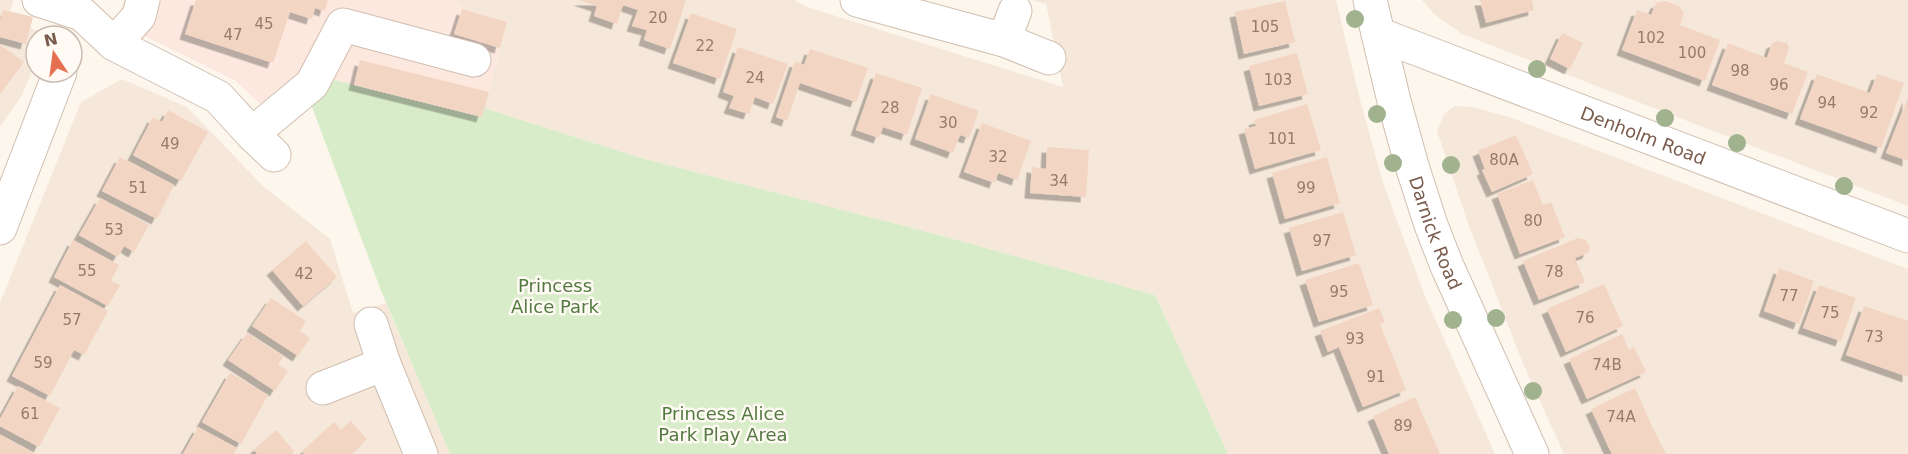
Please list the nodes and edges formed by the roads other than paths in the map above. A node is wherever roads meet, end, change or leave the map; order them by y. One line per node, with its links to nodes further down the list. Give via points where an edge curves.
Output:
1 (39, 0): 5 (street)
2 (143, 0): 7 (street, via 139,16)
3 (857, 0): 8 (street, via 1009,26)
4 (1370, 0): 6 (street, Darnick Road)
5 (80, 18): 7 (street)
6 (1378, 34): 12 (street, Denholm Road); 17 (street, Darnick Road, via 1431,225)
7 (114, 44): 9 (street, via 218,97 263,144 312,84 343,25)
8 (1049, 58)
9 (474, 60)
10 (55, 84): 11 (street)
11 (0, 225)
12 (1908, 236)
13 (371, 324): 14 (street)
14 (384, 364): 15 (street); 16 (street)
15 (323, 388)
16 (421, 454)
17 (1532, 454)

